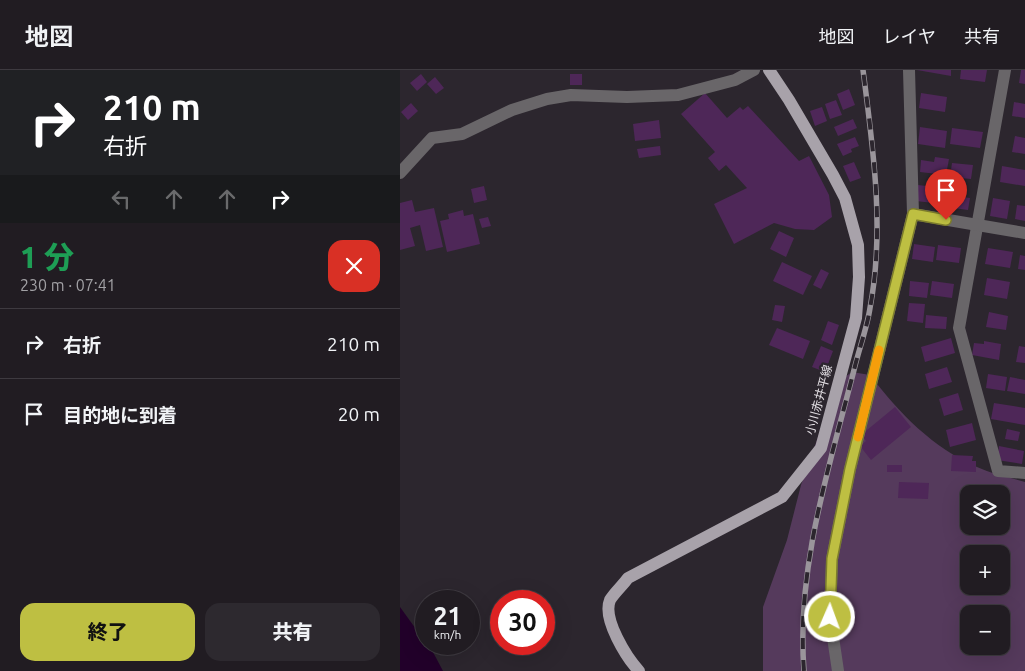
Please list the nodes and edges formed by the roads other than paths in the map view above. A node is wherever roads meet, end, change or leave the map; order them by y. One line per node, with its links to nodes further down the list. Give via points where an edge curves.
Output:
1 (754, 70): 5 (street, via 735,80 678,95 571,95 547,99 512,110 462,134 432,138)
2 (769, 70): 10 (main road, 小川赤井平線, via 845,198 858,244 856,318 821,448 782,497 628,578 610,601 610,622 629,661)
3 (909, 70): 6 (street)
4 (1005, 70): 7 (street)
5 (400, 172)
6 (913, 214): 7 (street); 11 (street, via 850,469 832,559 830,617)
7 (978, 225): 8 (street); 9 (street, via 959,328 998,471)
8 (1025, 233)
9 (1025, 473)
10 (639, 671)
11 (838, 671)

